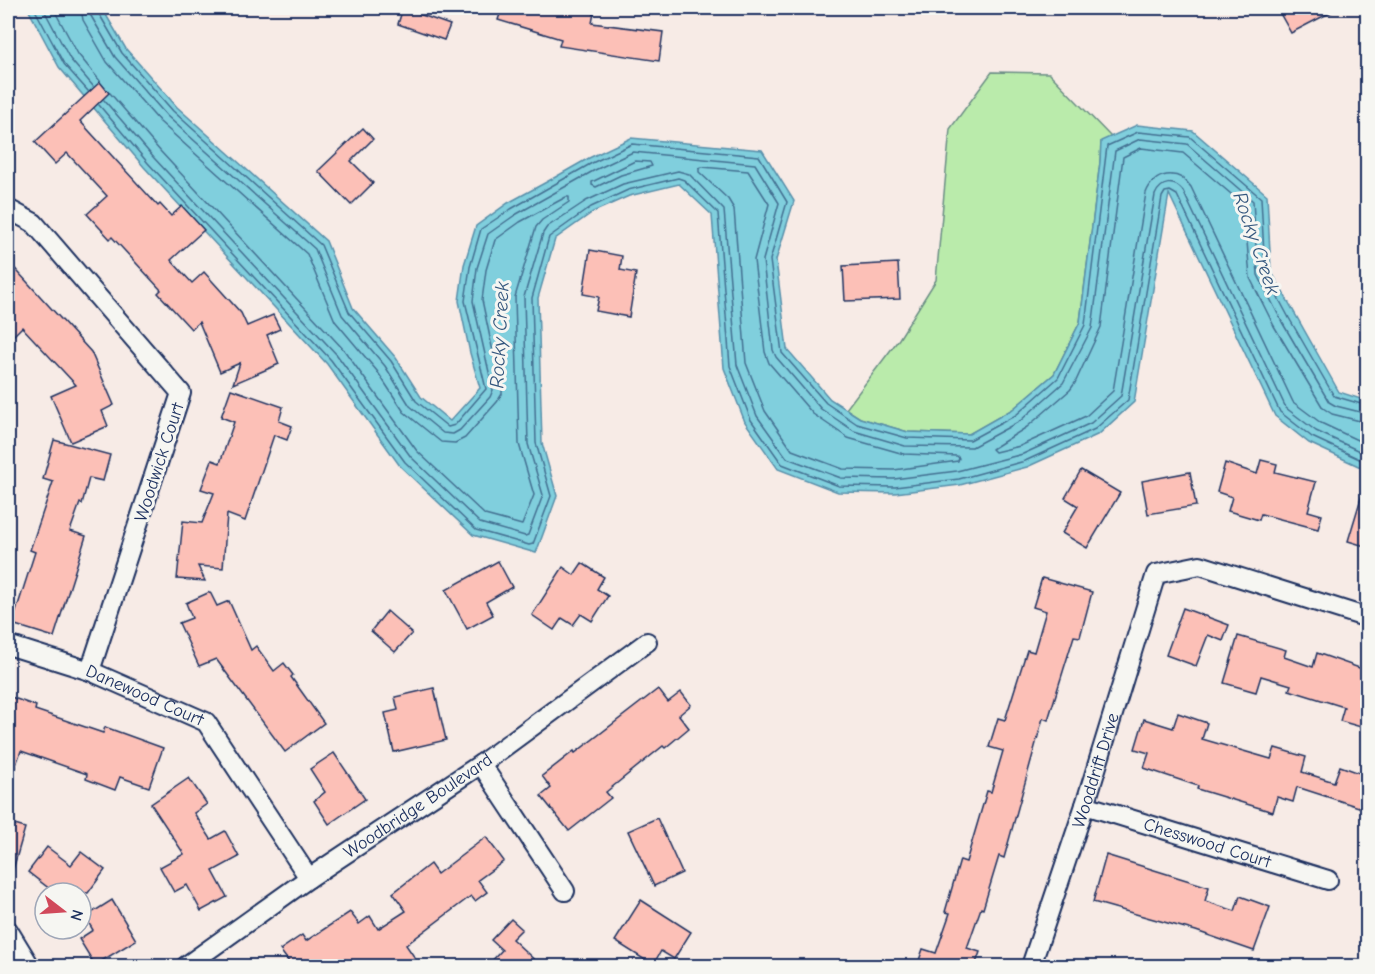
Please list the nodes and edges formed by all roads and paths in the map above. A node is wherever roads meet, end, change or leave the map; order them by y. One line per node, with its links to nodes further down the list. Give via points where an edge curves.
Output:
1 (8, 209): 5 (street, Woodwick Court, via 34,224 182,393)
2 (1368, 618): 7 (street, Wooddrift Drive, via 1200,565 1156,574)
3 (647, 642): 6 (street, Woodbridge Boulevard)
4 (8, 645): 5 (street, Danewood Court)
5 (90, 670): 8 (street, Danewood Court, via 206,722)
6 (481, 764): 8 (street, Woodbridge Boulevard); 10 (street)
7 (1085, 805): 9 (street, Chesswood Court); 14 (street, Wooddrift Drive)
8 (309, 878): 12 (street, Woodbridge Boulevard)
9 (1328, 880)
10 (565, 891)
11 (8, 930): 13 (street)
12 (196, 964)
13 (30, 966)
14 (1031, 966)

